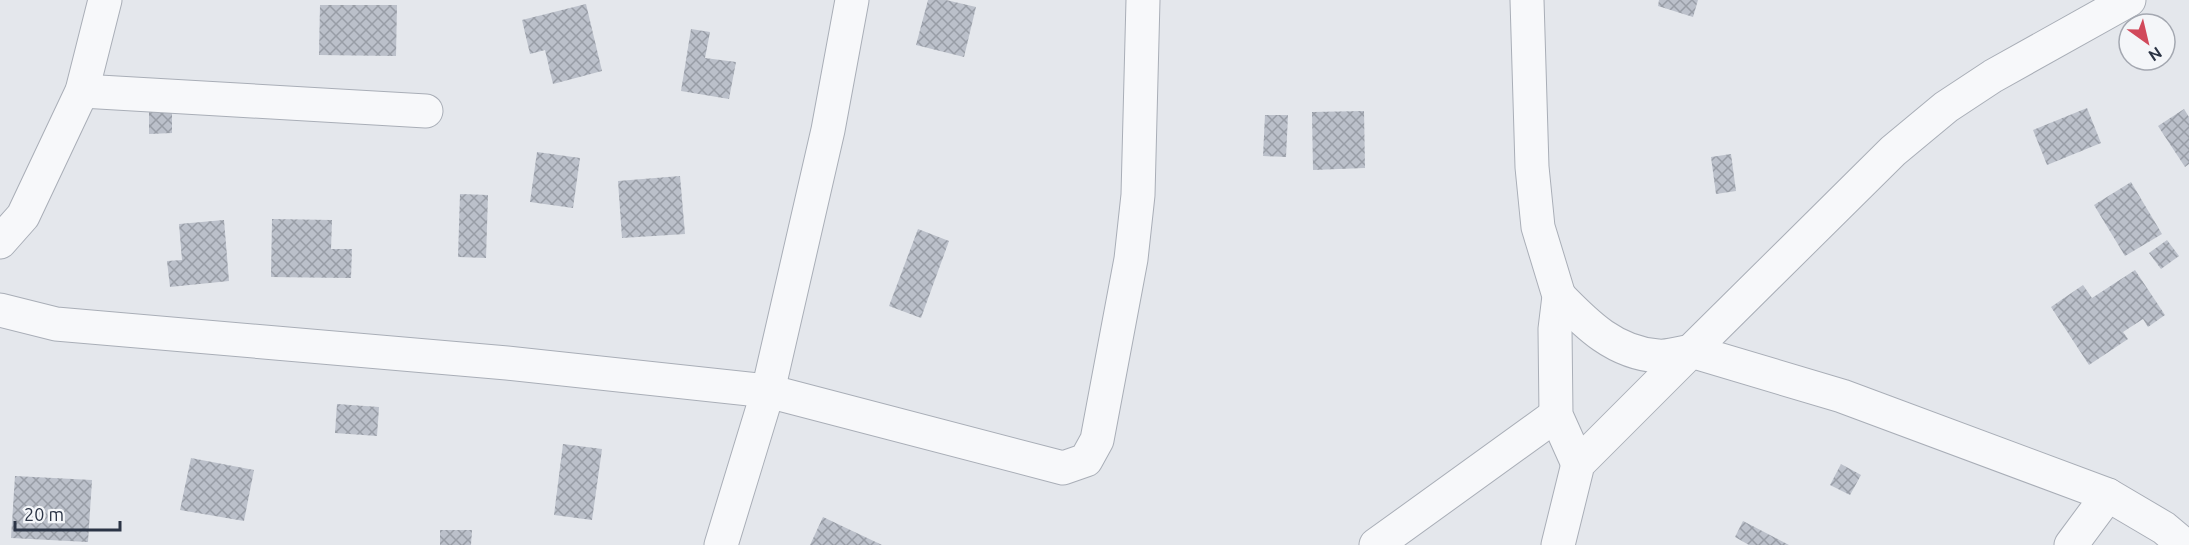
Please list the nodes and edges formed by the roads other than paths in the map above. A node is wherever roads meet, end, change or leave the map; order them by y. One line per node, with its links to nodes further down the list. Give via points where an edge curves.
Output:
1 (852, 0): 12 (street, via 828,130)
2 (1143, 0): 12 (street, via 1138,195 1131,259 1097,440 1086,460 1063,468)
3 (1527, 0): 9 (street, via 1532,167 1538,227)
4 (2129, 0): 11 (street, via 1993,76 1946,107 1893,151)
5 (103, 1): 6 (street)
6 (82, 91): 7 (street); 8 (street, via 23,216)
7 (426, 111)
8 (0, 242)
9 (1559, 296): 11 (street, via 1587,325 1623,349 1660,356); 13 (street, via 1555,329)
10 (0, 310): 12 (street, via 56,324 507,363)
11 (1691, 351): 14 (street); 15 (street, via 1842,396)
12 (768, 391): 16 (street)
13 (1556, 415): 14 (street); 17 (street)
14 (1578, 464): 18 (street)
15 (2108, 495): 19 (street); 20 (street, via 2164,528)
16 (721, 545)
17 (1376, 545)
18 (1558, 545)
19 (2071, 545)
20 (2184, 545)

